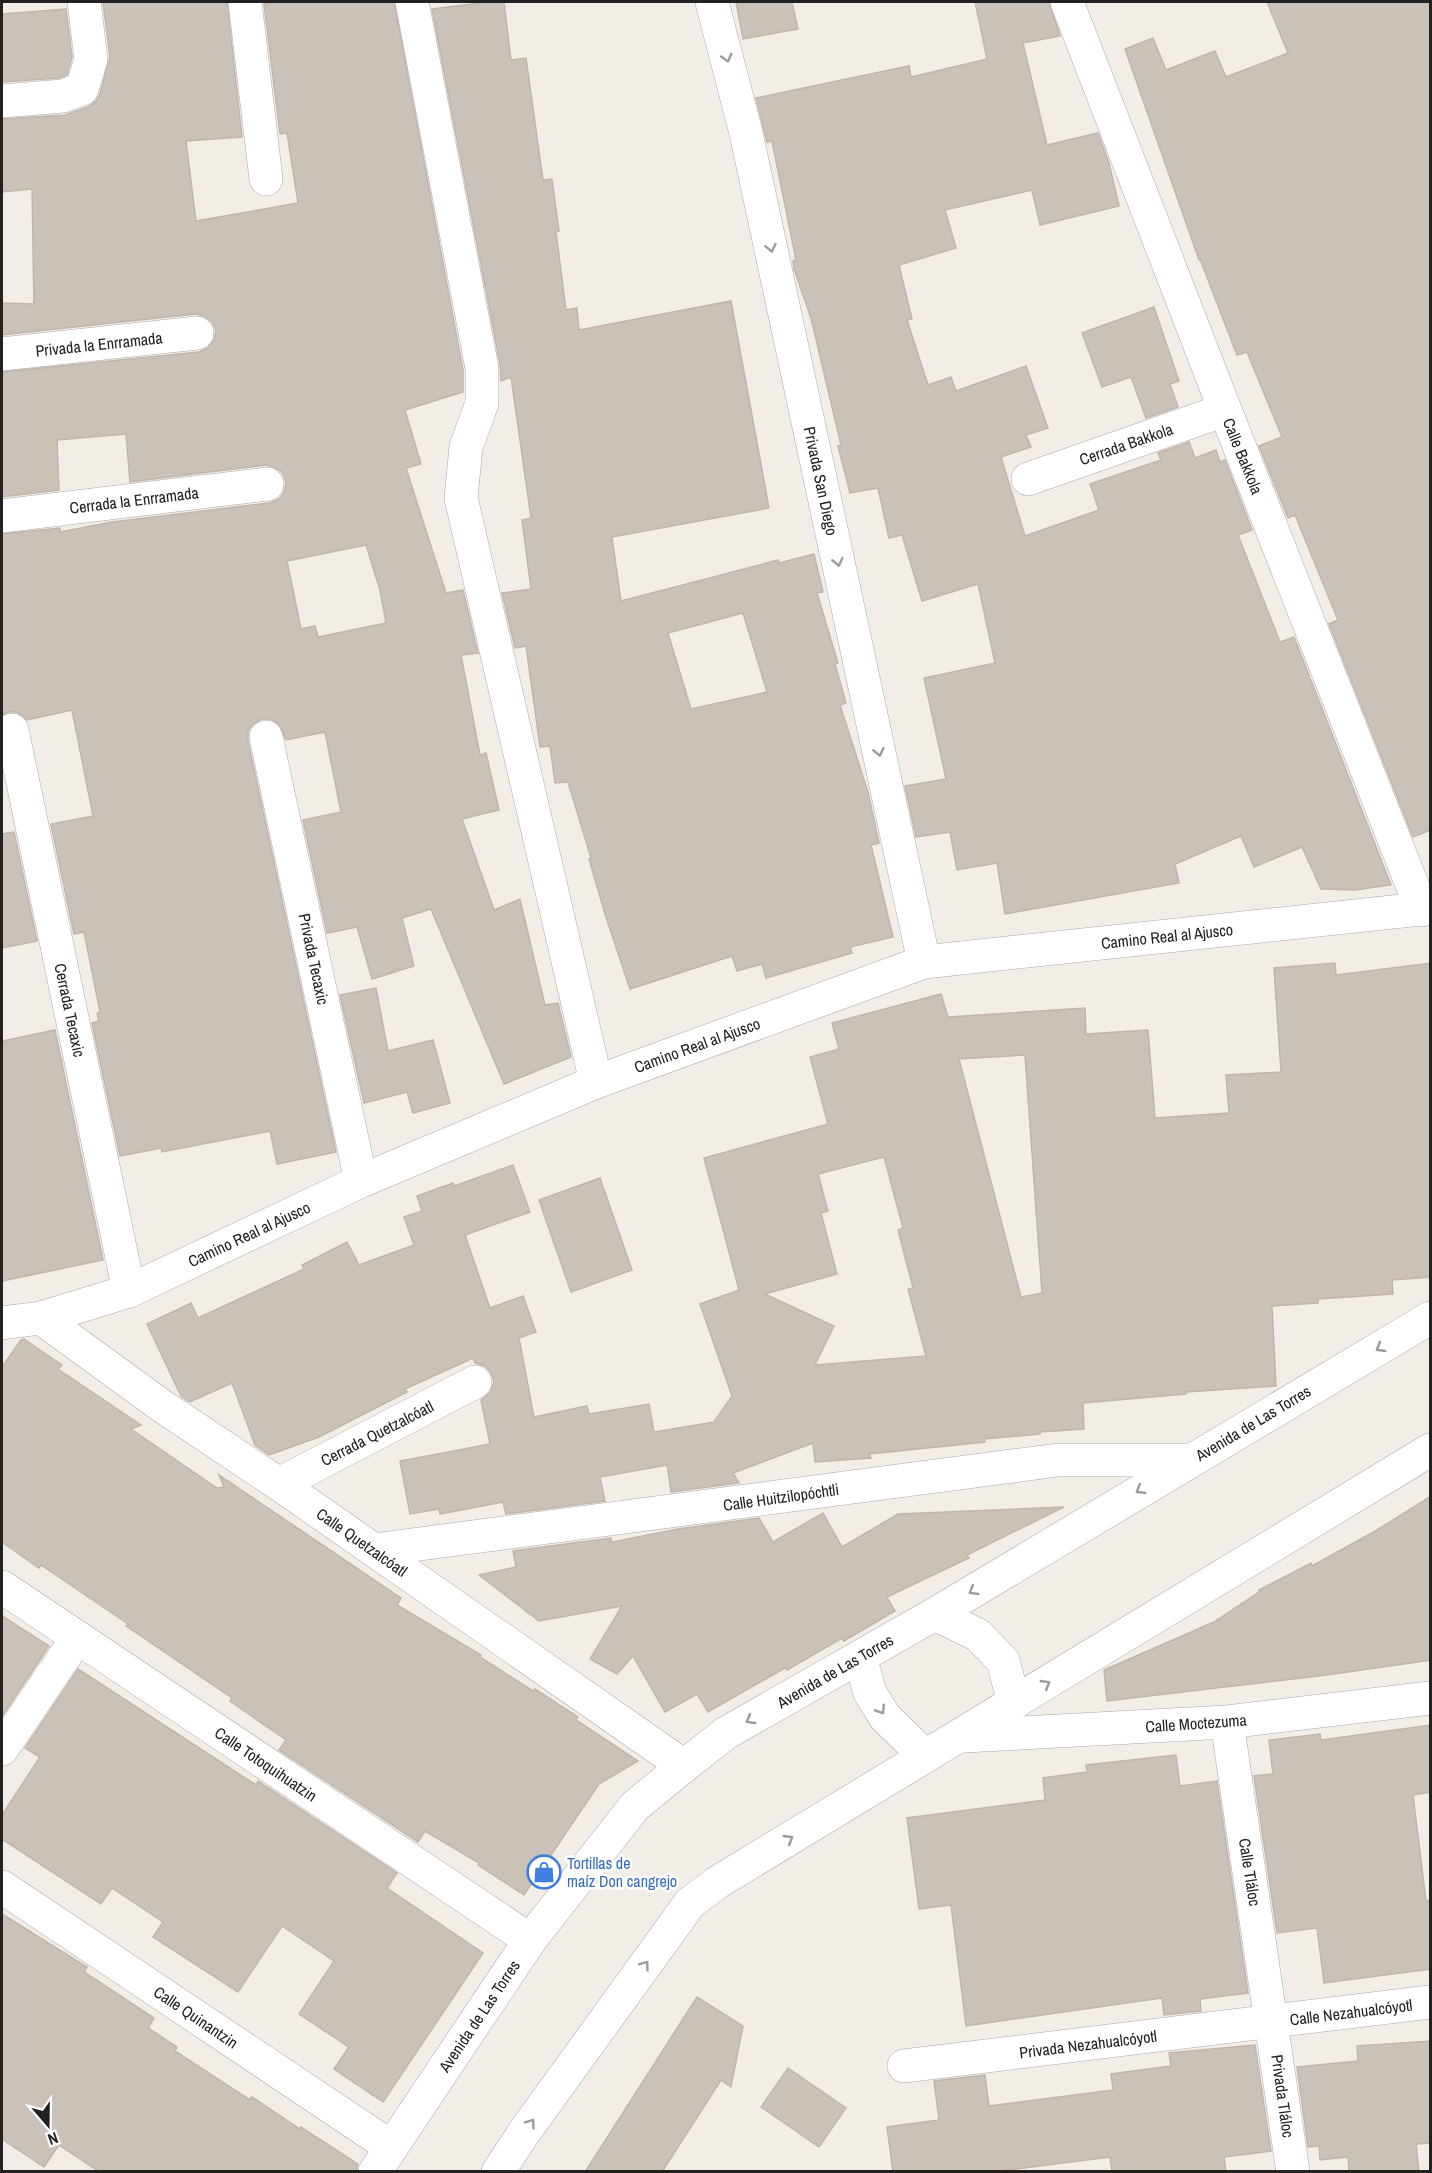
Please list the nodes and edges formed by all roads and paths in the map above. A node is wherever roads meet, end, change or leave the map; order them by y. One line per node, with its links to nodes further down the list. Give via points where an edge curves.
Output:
1 (84, 2): 6 (street, via 91,59 82,89 63,96)
2 (245, 2): 7 (street)
3 (412, 2): 18 (street, via 482,368 482,403 466,447 461,498)
4 (712, 2): 17 (street, Privada San Diego, one-way to 17, via 746,133)
5 (1067, 2): 10 (street, Calle Bakkola)
6 (2, 101)
7 (266, 179)
8 (197, 333): 9 (street, Privada la Enrramada)
9 (2, 354)
10 (1225, 410): 11 (street, Cerrada Bakkola); 16 (street, Calle Bakkola)
11 (1028, 479)
12 (267, 484): 13 (street, Cerrada la Enrramada)
13 (2, 516)
14 (12, 730): 20 (street, Cerrada Tecaxic)
15 (266, 737): 19 (street, Privada Tecaxic)
16 (1426, 909): 17 (street, Camino Real al Ajusco)
17 (924, 962): 18 (street, Camino Real al Ajusco)
18 (596, 1082): 19 (street, Camino Real al Ajusco)
19 (361, 1181): 20 (street, Camino Real al Ajusco)
20 (129, 1291): 21 (street, Camino Real al Ajusco)
21 (41, 1318): 23 (street, Camino Real al Ajusco); 27 (street, Calle Quetzalcóatl)
22 (1431, 1318): 26 (street, Avenida de Las Torres, one-way to 26)
23 (2, 1323)
24 (476, 1382): 27 (street, Cerrada Quetzalcóatl)
25 (1431, 1450): 34 (street, one-way to 25)
26 (1190, 1460): 28 (street, Calle Huitzilopóchtli, via 1058,1460); 30 (street, Avenida de Las Torres, one-way to 30)
27 (279, 1484): 28 (street, Calle Quetzalcóatl)
28 (374, 1550): 39 (street, Calle Quetzalcóatl)
29 (2, 1587): 31 (street, Calle Totoquihuatzin)
30 (934, 1614): 32 (street, Avenida de Las Torres); 34 (street, via 978,1635 1003,1661)
31 (77, 1638): 37 (street); 41 (street, Calle Totoquihuatzin)
32 (860, 1657): 38 (street, one-way to 38, via 870,1693 885,1717); 39 (street, Avenida de Las Torres, one-way to 39, via 726,1734)
33 (1431, 1698): 35 (street, Calle Moctezuma)
34 (1014, 1703): 36 (street)
35 (1227, 1722): 36 (street, Calle Moctezuma); 43 (street, Calle Tláloc)
36 (960, 1736): 38 (street)
37 (2, 1749)
38 (925, 1756): 46 (street, one-way to 38, via 690,1903)
39 (684, 1766): 41 (street, Avenida de Las Torres, via 635,1806)
40 (2, 1887): 45 (street, Calle Quinantzin)
41 (530, 1940): 45 (street, Avenida de Las Torres)
42 (1431, 2002): 43 (street, Calle Nezahualcóyotl)
43 (1272, 2021): 44 (street, Privada Nezahualcóyotl); 47 (street, Privada Tláloc)
44 (904, 2066)
45 (383, 2159)
46 (498, 2172)
47 (1293, 2172)

